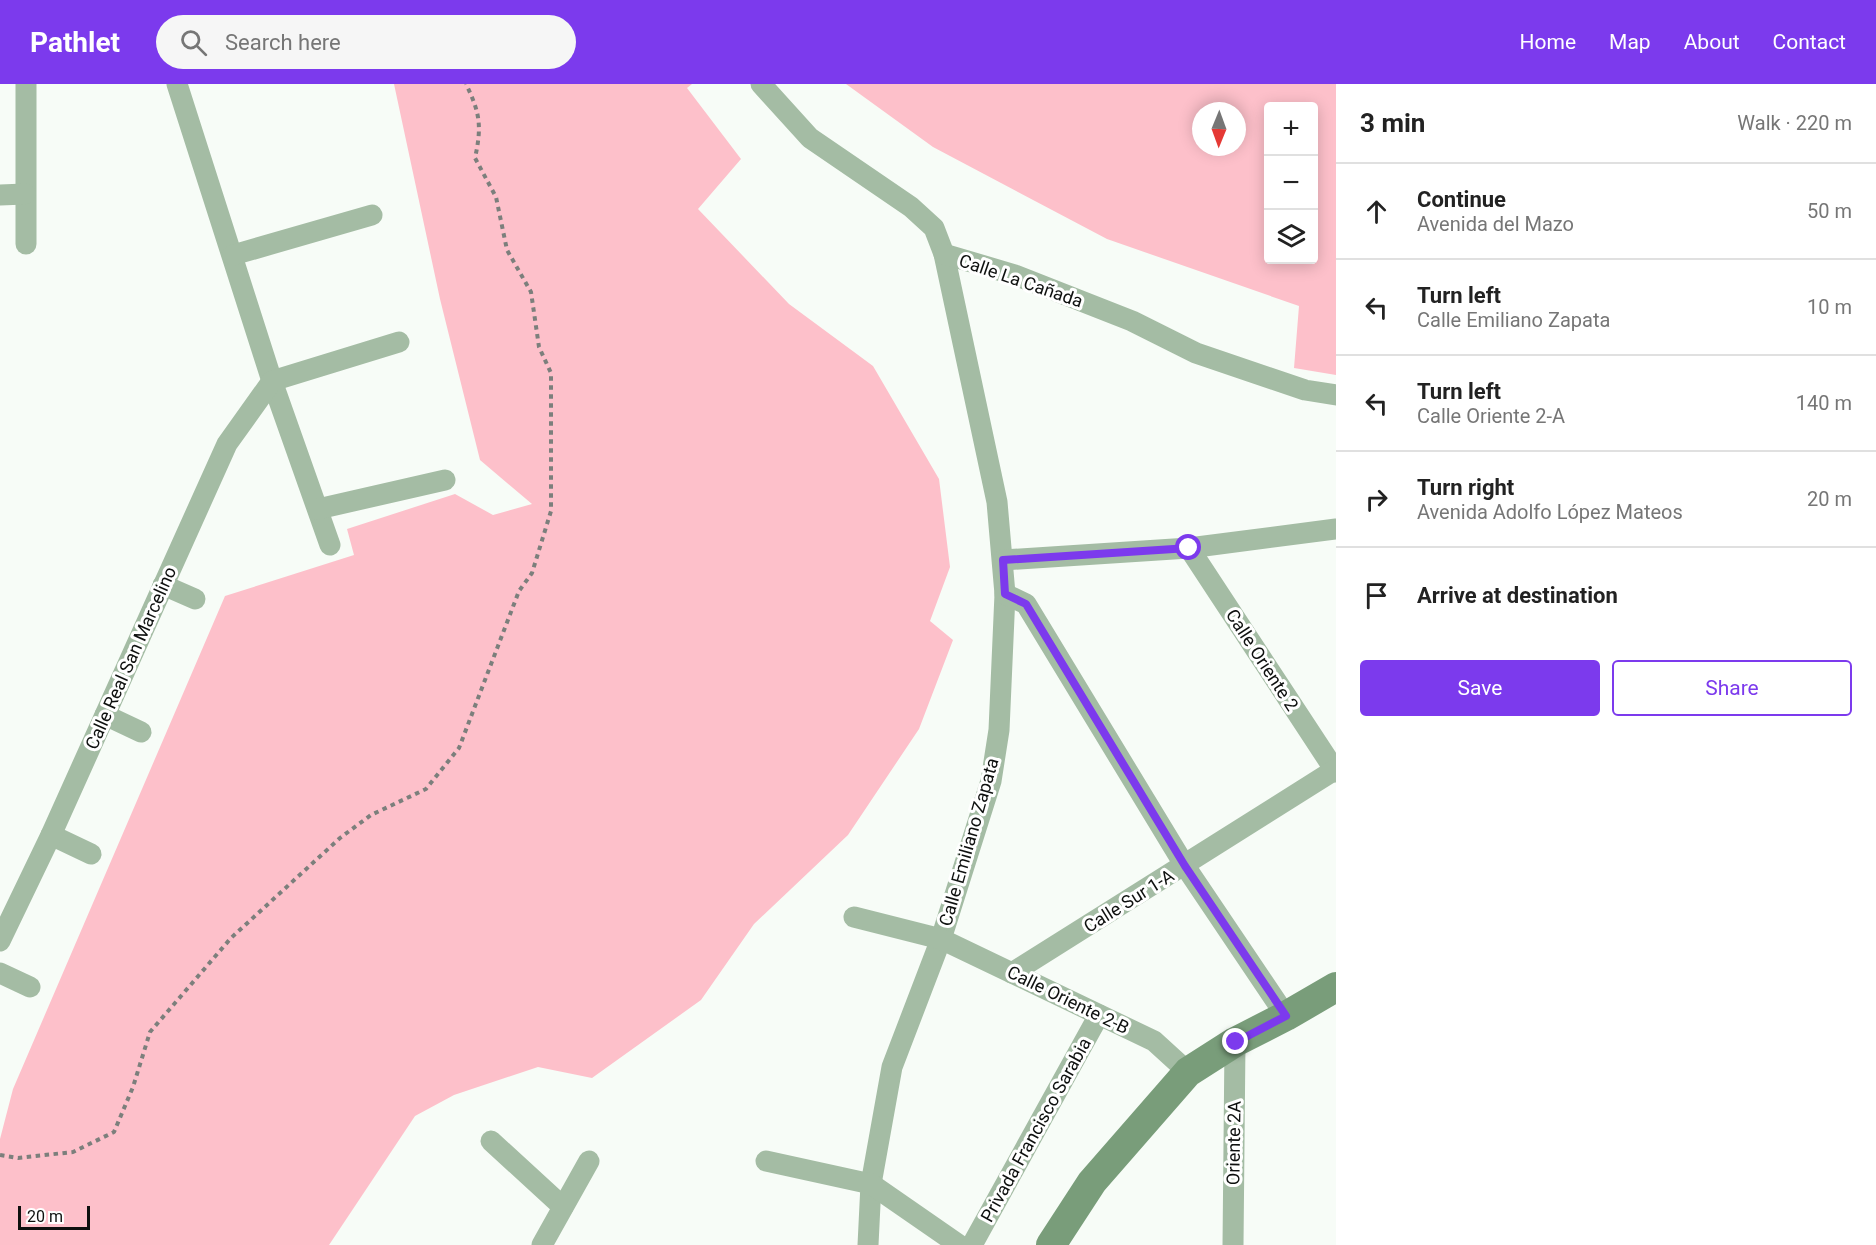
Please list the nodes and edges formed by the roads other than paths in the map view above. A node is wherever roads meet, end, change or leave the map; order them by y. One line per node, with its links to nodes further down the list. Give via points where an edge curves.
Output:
1 (26, 84): 4 (street)
2 (177, 84): 9 (street)
3 (761, 84): 8 (street, Calle La Cañada, via 810,138 934,228)
4 (26, 194): 5 (street); 7 (street)
5 (0, 195)
6 (372, 215): 9 (street)
7 (26, 244)
8 (944, 254): 12 (street, Calle La Cañada, via 1015,275 1111,313 1196,353 1305,390); 18 (street, Calle Emiliano Zapata, via 997,501)
9 (233, 255): 11 (street)
10 (399, 342): 11 (street)
11 (272, 381): 14 (street); 19 (street, Calle Real San Marcelino, via 227,444)
12 (1336, 395)
13 (445, 480): 14 (street)
14 (318, 509): 16 (street)
15 (1336, 529): 17 (street)
16 (330, 545)
17 (1189, 548): 18 (street); 24 (street, Calle Oriente 2)
18 (1003, 560): 20 (street, Calle Emiliano Zapata)
19 (163, 585): 21 (street); 22 (street, Calle Real San Marcelino)
20 (1005, 594): 27 (street, via 1026,604); 29 (street, Calle Emiliano Zapata, via 999,729 990,781)
21 (195, 599)
22 (105, 716): 23 (street); 25 (street, Calle Real San Marcelino)
23 (141, 732)
24 (1336, 770): 27 (street, Calle Sur 1-A)
25 (51, 835): 26 (street); 30 (street, Calle Real San Marcelino)
26 (92, 854)
27 (1185, 866): 32 (street, Calle Sur 1-A); 36 (street)
28 (854, 917): 29 (street, Calle Oriente 2-B)
29 (941, 939): 32 (street, Calle Oriente 2-B); 42 (street, Calle Emiliano Zapata, via 892,1067)
30 (0, 941)
31 (0, 973): 33 (street)
32 (1012, 973): 35 (street, Calle Oriente 2-B)
33 (30, 987)
34 (1336, 987): 36 (main road)
35 (1099, 1015): 38 (street, Calle Oriente 2-B, via 1154,1041); 47 (street, Privada Francisco Sarabia)
36 (1286, 1016): 37 (main road)
37 (1236, 1042): 38 (main road); 49 (street, Oriente 2A)
38 (1188, 1072): 48 (main road, via 1092,1182)
39 (490, 1141): 43 (street)
40 (589, 1161): 43 (street)
41 (766, 1161): 42 (street)
42 (871, 1184): 45 (street, Calle Emiliano Zapata); 46 (street)
43 (563, 1207): 44 (street)
44 (542, 1245)
45 (868, 1245)
46 (959, 1245)
47 (972, 1245)
48 (1051, 1245)
49 (1233, 1245)

